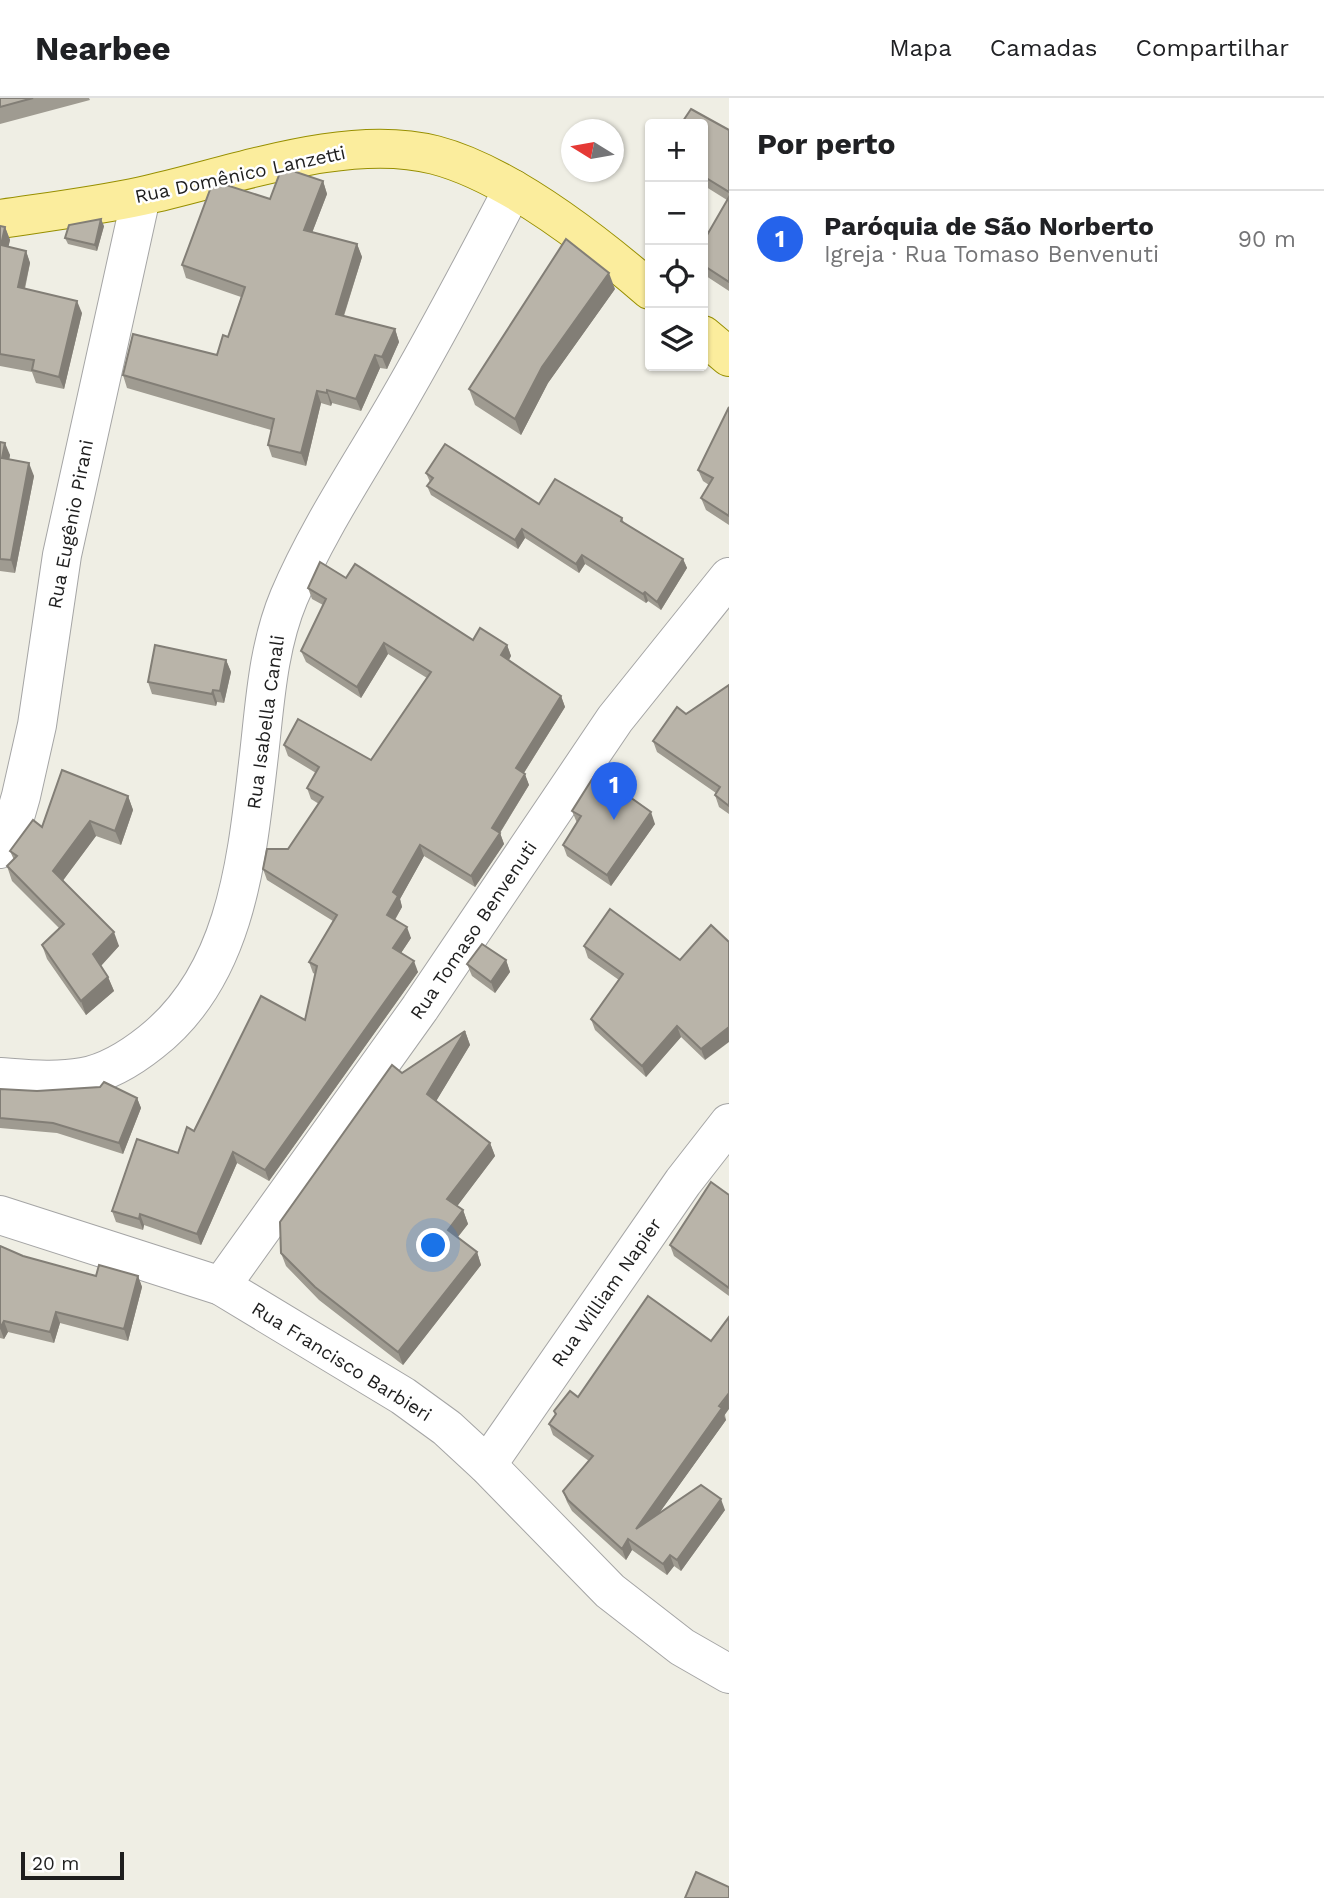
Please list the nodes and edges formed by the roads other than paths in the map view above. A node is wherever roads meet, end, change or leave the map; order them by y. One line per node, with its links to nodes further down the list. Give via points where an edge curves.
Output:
1 (513, 189): 2 (main road, Rua Domênico Lanzetti, via 435,155 366,148); 4 (main road, Rua Domênico Lanzetti); 9 (street, Rua Isabella Canali, via 288,599 272,656 239,883 230,924 213,967 177,1020 109,1070 46,1080)
2 (141, 197): 3 (main road, Rua Domênico Lanzetti); 8 (street, Rua Eugênio Pirani, via 62,555 37,725 9,838)
3 (0, 219)
4 (645, 286)
5 (708, 339): 6 (main road)
6 (729, 357)
7 (729, 577): 12 (street, Rua Tomaso Benvenuti, via 615,719 343,1119)
8 (0, 849)
9 (0, 1077)
10 (729, 1123): 13 (street, Rua William Napier, via 682,1182)
11 (0, 1215): 12 (street, Rua Francisco Barbieri)
12 (221, 1286): 13 (street, Rua Francisco Barbieri, via 403,1396)
13 (487, 1465): 14 (street, Rua Francisco Barbieri, via 610,1591 682,1647)
14 (729, 1674)

